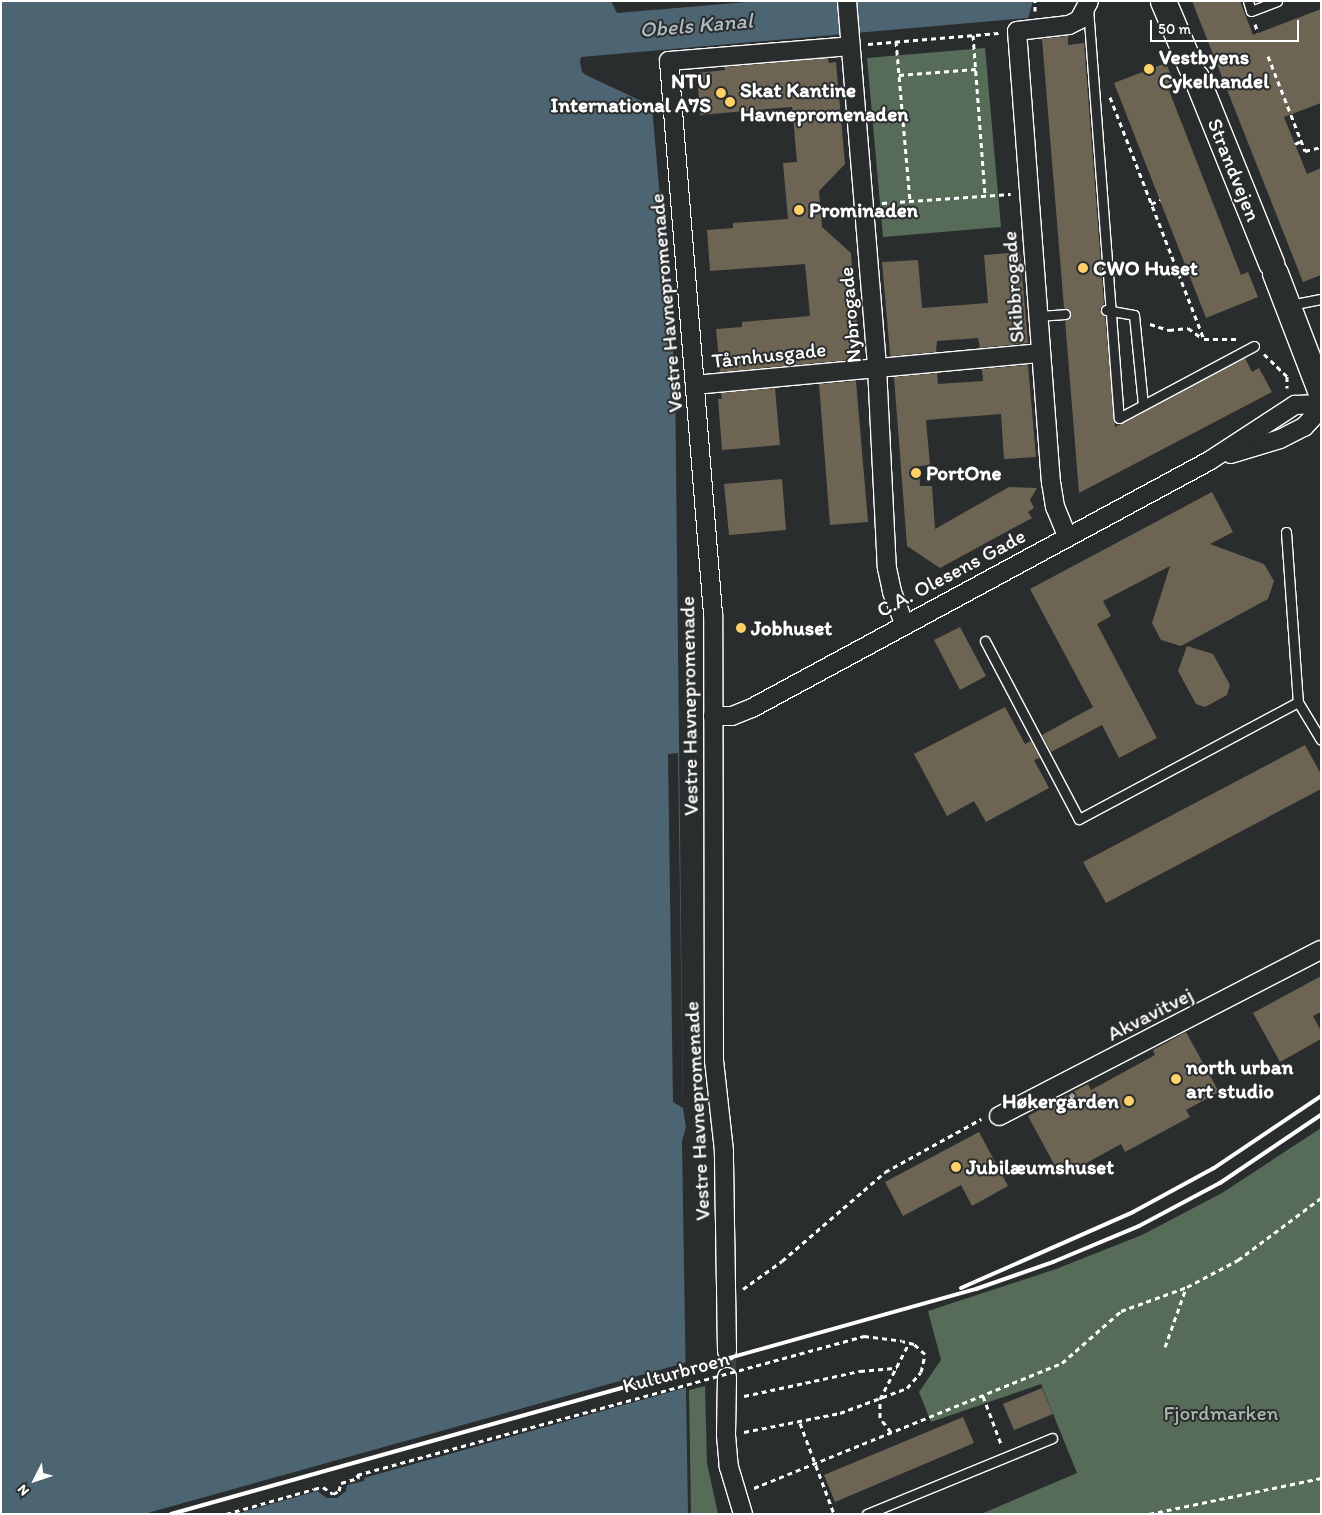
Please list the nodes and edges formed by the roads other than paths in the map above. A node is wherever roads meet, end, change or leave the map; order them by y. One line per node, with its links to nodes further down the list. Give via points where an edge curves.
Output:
1 (847, 1): 6 (street, Nybrogade)
2 (1163, 1): 16 (street, Strandvejen)
3 (1248, 1): 4 (lane, via 1252,11)
4 (1277, 1)
5 (1088, 5): 9 (lane); 11 (street, Skibbrogade, via 1079,20 1068,25 1017,31)
6 (850, 41): 14 (street, Nybrogade); 15 (street, Vestre Havnepromenade, via 669,61)
7 (1321, 298): 8 (lane)
8 (1300, 303)
9 (1108, 309): 18 (lane, via 1134,315); 18 (lane, via 1119,418)
10 (1065, 314): 11 (lane)
11 (1038, 316): 13 (street, Skibbrogade)
12 (1254, 346): 18 (lane)
13 (1041, 353): 14 (street, Tårnhusgade); 22 (street, Skibbrogade, via 1051,483 1055,507)
14 (877, 367): 15 (street, Tårnhusgade); 23 (street, Nybrogade, via 887,568)
15 (695, 385): 26 (street, Vestre Havnepromenade, via 713,614)
16 (1321, 393)
17 (1321, 404): 20 (street, C.A. Olesens Gade, via 1296,405 1288,409)
18 (1143, 405)
19 (1321, 409): 20 (street, C.A. Olesens Gade, via 1304,427 1280,439)
20 (1209, 461): 22 (street, C.A. Olesens Gade)
21 (1286, 532): 25 (lane)
22 (1067, 536): 23 (street, C.A. Olesens Gade)
23 (904, 624): 26 (street, C.A. Olesens Gade, via 752,708 732,716)
24 (986, 641): 25 (lane, via 1079,819)
25 (1298, 702): 27 (lane)
26 (713, 716): 30 (street, Vestre Havnepromenade, via 714,1061 724,1151)
27 (1321, 740)
28 (1321, 950): 29 (street, Akvavitvej)
29 (999, 1116)
30 (727, 1351)
31 (727, 1376): 33 (street, via 726,1434)
32 (1052, 1438): 34 (lane)
33 (742, 1514)
34 (867, 1514)

